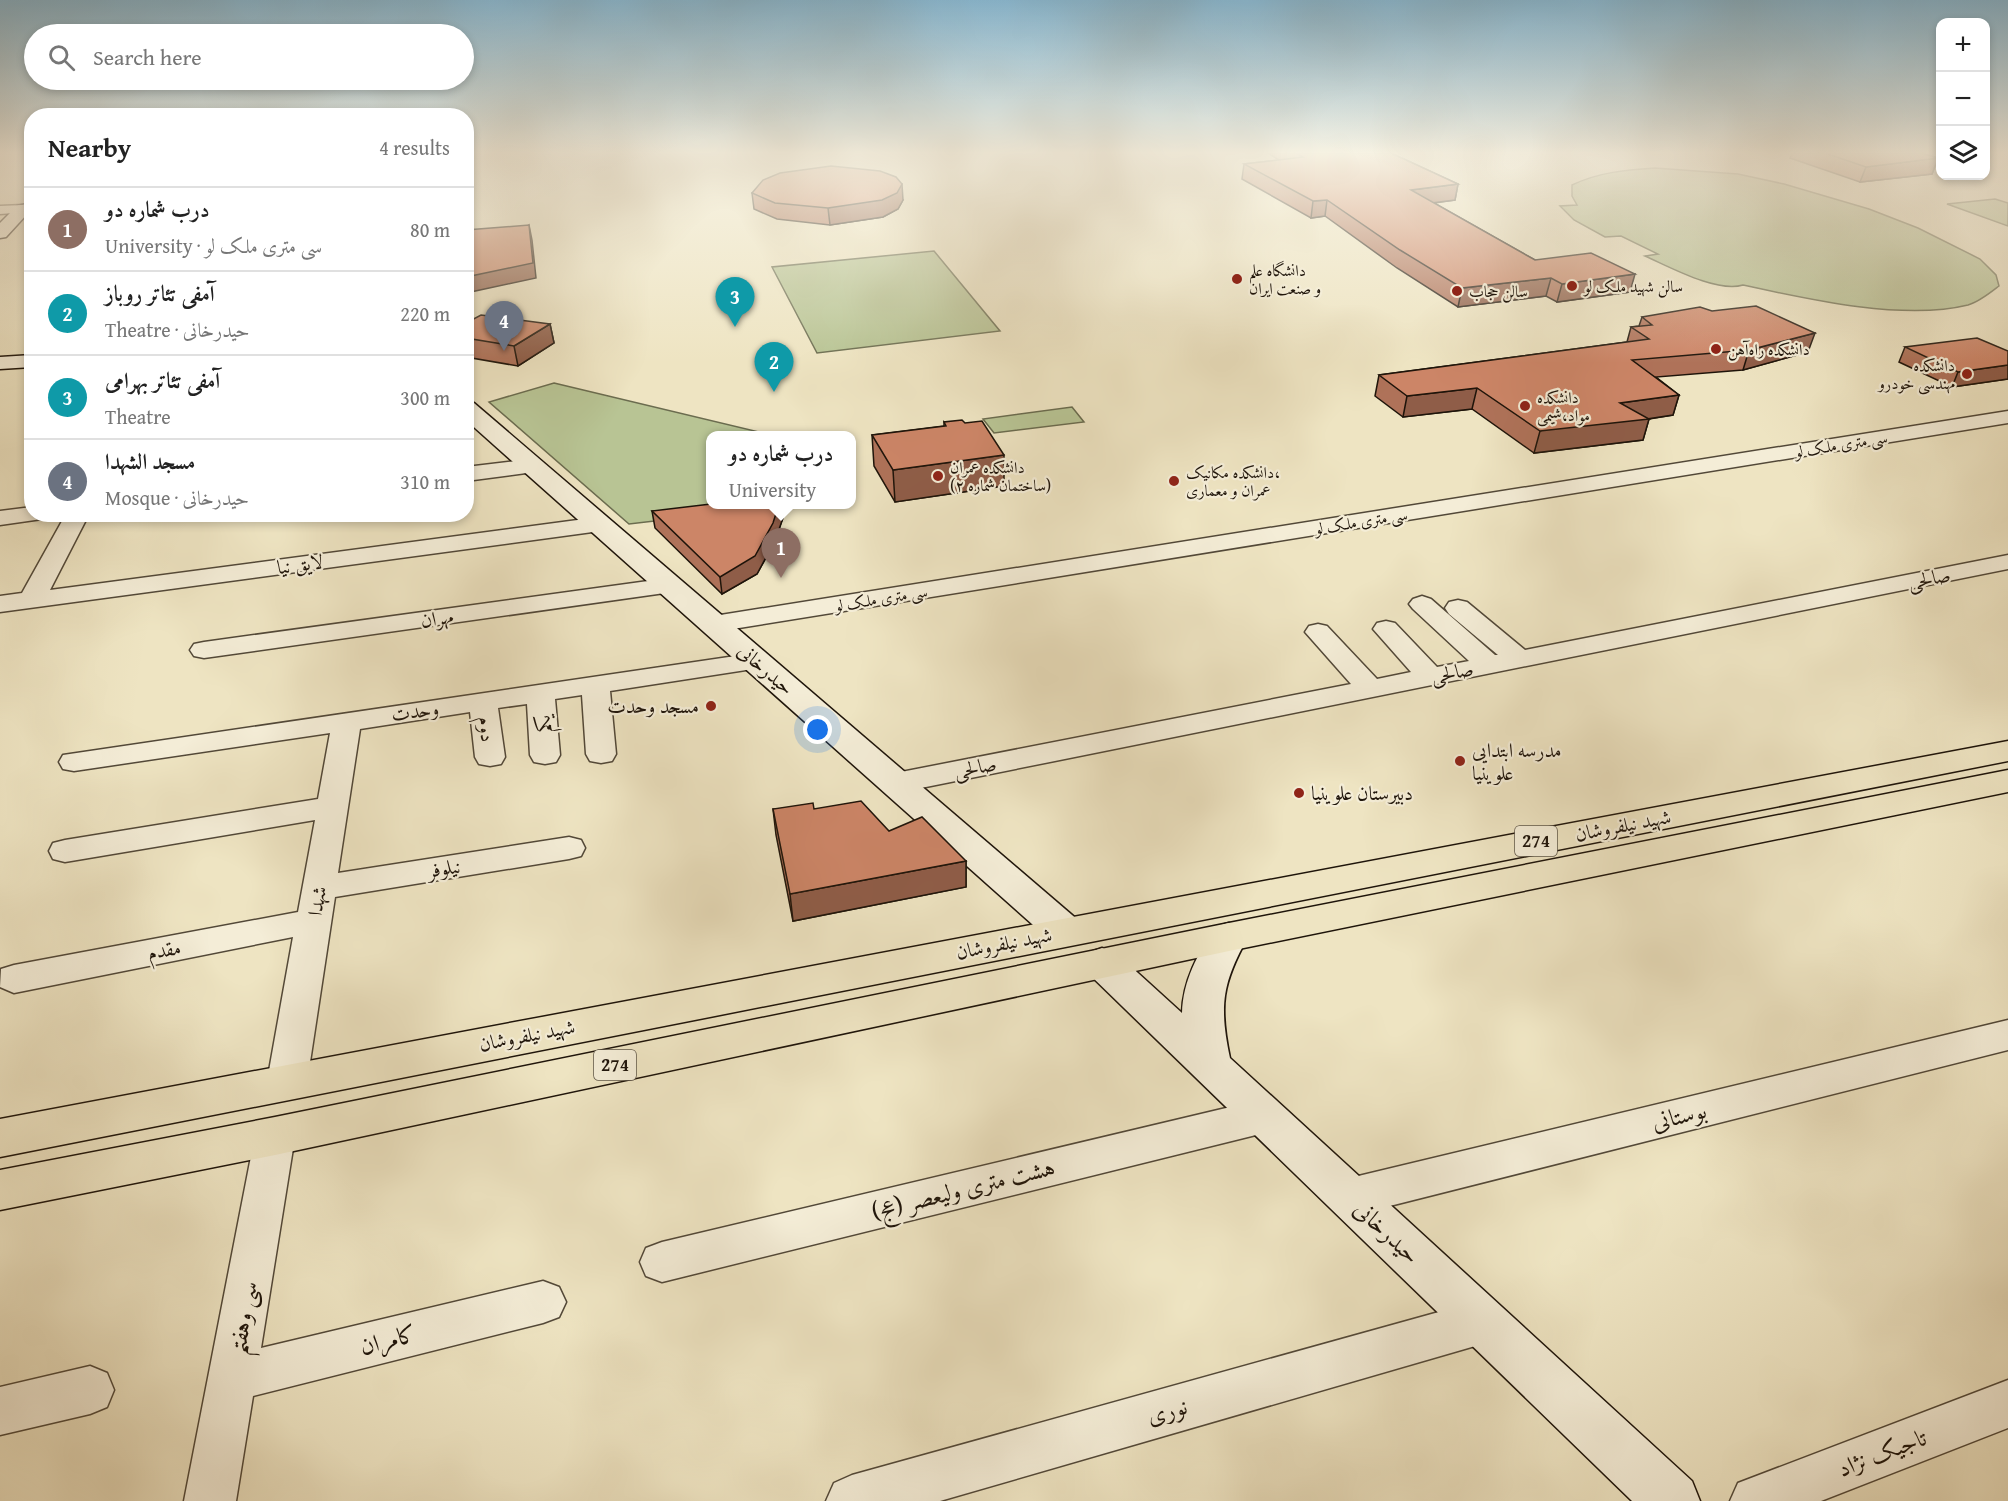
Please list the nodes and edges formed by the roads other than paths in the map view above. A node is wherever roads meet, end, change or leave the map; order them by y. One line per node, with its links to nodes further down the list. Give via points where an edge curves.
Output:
1 (24, 362): 2 (main road)
2 (0, 363)
3 (474, 417): 5 (main road, حیدرخانی)
4 (2008, 417): 17 (street, سی متری ملک لو)
5 (533, 466): 6 (street); 10 (main road, حیدرخانی)
6 (474, 473)
7 (24, 515): 8 (street)
8 (0, 519)
9 (74, 522): 13 (street)
10 (600, 524): 12 (main road, حیدرخانی); 13 (street, لایق نیا)
11 (2008, 562): 21 (street, صالحی)
12 (670, 586): 17 (main road, حیدرخانی); 20 (street, مهران)
13 (32, 599): 14 (street, لایق نیا)
14 (0, 604)
15 (1422, 604): 23 (street)
16 (1458, 608): 21 (street)
17 (714, 624): 22 (main road, حیدرخانی)
18 (1386, 629): 24 (street)
19 (1318, 632): 26 (street)
20 (204, 650)
21 (1520, 659): 23 (street, صالحی)
22 (756, 660): 25 (street, وحدت); 36 (main road, حیدرخانی)
23 (1490, 665): 24 (street, صالحی)
24 (1430, 676): 26 (street, صالحی)
25 (595, 684): 27 (street, وحدت); 31 (street)
26 (1370, 688): 36 (street, صالحی)
27 (540, 693): 28 (street, وحدت); 32 (street, یکم)
28 (483, 701): 29 (street, وحدت); 33 (street, دوم)
29 (347, 721): 34 (street, وحدت); 37 (street, شهدا)
30 (2008, 751): 41 (main road, شهید نیلفروشان / 274)
31 (601, 754)
32 (545, 755)
33 (490, 757)
34 (74, 762)
35 (2008, 781): 42 (main road, شهید نیلفروشان / 274)
36 (896, 783): 41 (main road, حیدرخانی)
37 (333, 807): 39 (street); 40 (street, شهدا)
38 (569, 848): 40 (street, نیلوفر)
39 (65, 851)
40 (317, 905): 44 (street, مقدم); 47 (street, شهدا)
41 (1065, 931): 43 (main road); 47 (main road, شهید نیلفروشان / 274)
42 (1229, 937): 43 (main road, 274); 46 (main road, via 1205,982 1200,1010)
43 (1102, 963): 46 (main road, حیدرخانی); 49 (main road, 274)
44 (14, 979)
45 (2008, 1035): 52 (street, بوستانی)
46 (1211, 1067): 48 (main road, حیدرخانی)
47 (287, 1082): 49 (main road); 50 (main road, شهید نیلفروشان / 274)
48 (1264, 1116): 52 (main road, حیدرخانی); 53 (street, هشت متری ولیعصر (عج))
49 (275, 1136): 51 (main road, 274); 56 (street, سی وهفتم)
50 (0, 1138)
51 (0, 1190)
52 (1350, 1197): 55 (main road, حیدرخانی)
53 (662, 1262)
54 (543, 1302): 56 (street, کامران)
55 (1482, 1322): 61 (street, نوری); 62 (main road, حیدرخانی)
56 (232, 1378): 60 (street, سی وهفتم)
57 (90, 1390): 59 (street)
58 (2008, 1404): 63 (street, تاجیک نژاد)
59 (0, 1411)
60 (210, 1501)
61 (852, 1501)
62 (1672, 1501)
63 (1756, 1501)

